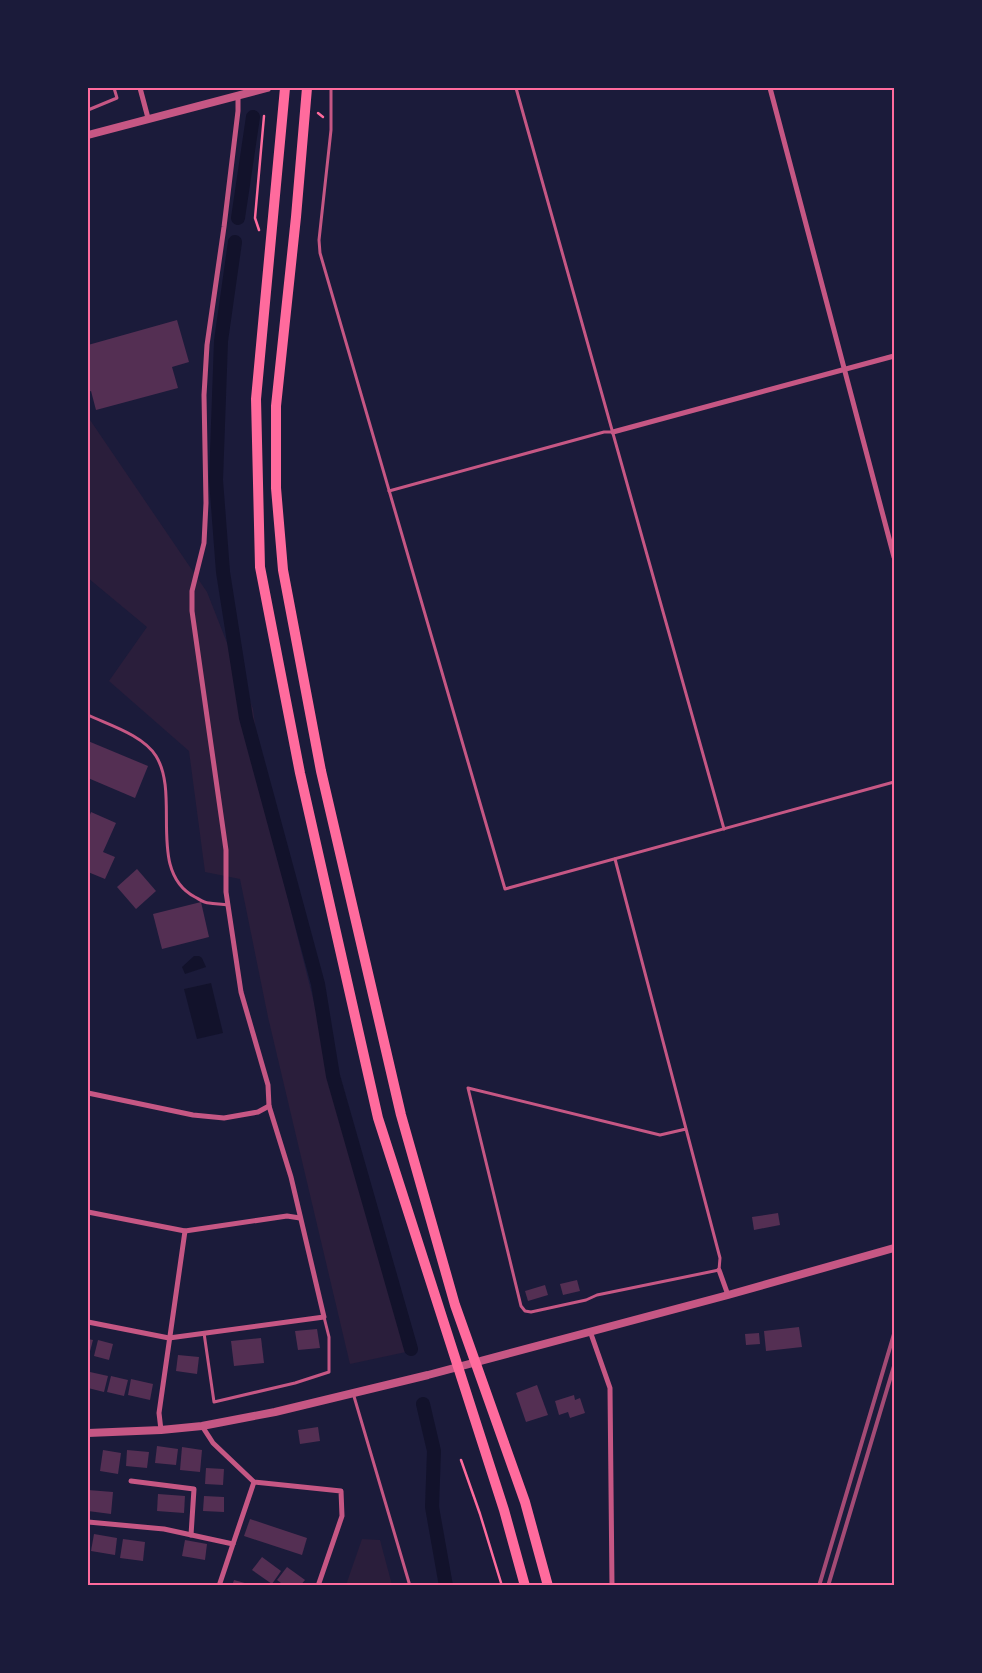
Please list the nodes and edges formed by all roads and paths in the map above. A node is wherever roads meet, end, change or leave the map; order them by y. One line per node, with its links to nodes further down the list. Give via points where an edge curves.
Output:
1 (114, 88): 10 (lane, via 116,98)
2 (140, 88): 12 (street)
3 (267, 88): 9 (street)
4 (285, 88): 53 (highway, via 256,399 260,567 300,773 378,1118 504,1510)
5 (307, 88): 54 (highway, via 276,406 276,488 283,570 321,771 401,1115 455,1305 525,1502)
6 (331, 88): 18 (lane, via 332,130 320,253)
7 (516, 88): 17 (lane)
8 (770, 88): 16 (street)
9 (238, 96): 12 (street); 24 (street, via 207,345 204,544 192,591 192,611 226,850)
10 (88, 110)
11 (264, 116): 14 (path, via 255,218)
12 (148, 118): 13 (street)
13 (88, 135)
14 (259, 230)
15 (894, 356): 16 (street)
16 (845, 370): 17 (street); 19 (street)
17 (613, 432): 18 (lane); 22 (lane)
18 (389, 491): 23 (lane, via 505,889)
19 (894, 557)
20 (88, 715): 24 (lane, via 141,740 155,754 164,774 167,849 172,870 185,892 207,903)
21 (894, 782): 22 (lane)
22 (724, 830): 23 (lane)
23 (615, 859): 27 (lane)
24 (228, 905): 26 (street, via 241,992 268,1085)
25 (88, 1093): 26 (street, via 193,1115 224,1118 258,1112)
26 (269, 1106): 29 (street)
27 (686, 1129): 32 (lane, via 720,1258); 32 (lane, via 660,1135 468,1088 521,1306 525,1311)
28 (88, 1212): 30 (street)
29 (300, 1218): 30 (street, via 287,1216); 34 (street)
30 (186, 1231): 38 (street)
31 (894, 1248): 33 (street)
32 (719, 1270): 33 (street)
33 (728, 1295): 36 (street)
34 (324, 1317): 37 (street); 37 (lane, via 329,1337 328,1372 214,1402)
35 (88, 1322): 38 (street)
36 (590, 1331): 39 (street); 55 (street, via 610,1388)
37 (204, 1333): 38 (street)
38 (169, 1338): 41 (street, via 159,1413)
39 (353, 1393): 40 (street); 51 (lane)
40 (202, 1426): 41 (street); 45 (street, via 213,1443)
41 (161, 1430): 42 (street)
42 (88, 1433)
43 (461, 1460): 52 (path)
44 (131, 1481): 47 (street, via 194,1489)
45 (254, 1482): 48 (street); 50 (street, via 341,1490 342,1516)
46 (88, 1522): 47 (street, via 164,1529)
47 (191, 1535): 48 (street)
48 (233, 1544): 49 (street)
49 (219, 1586)
50 (318, 1586)
51 (410, 1586)
52 (502, 1586)
53 (525, 1586)
54 (548, 1586)
55 (612, 1586)

